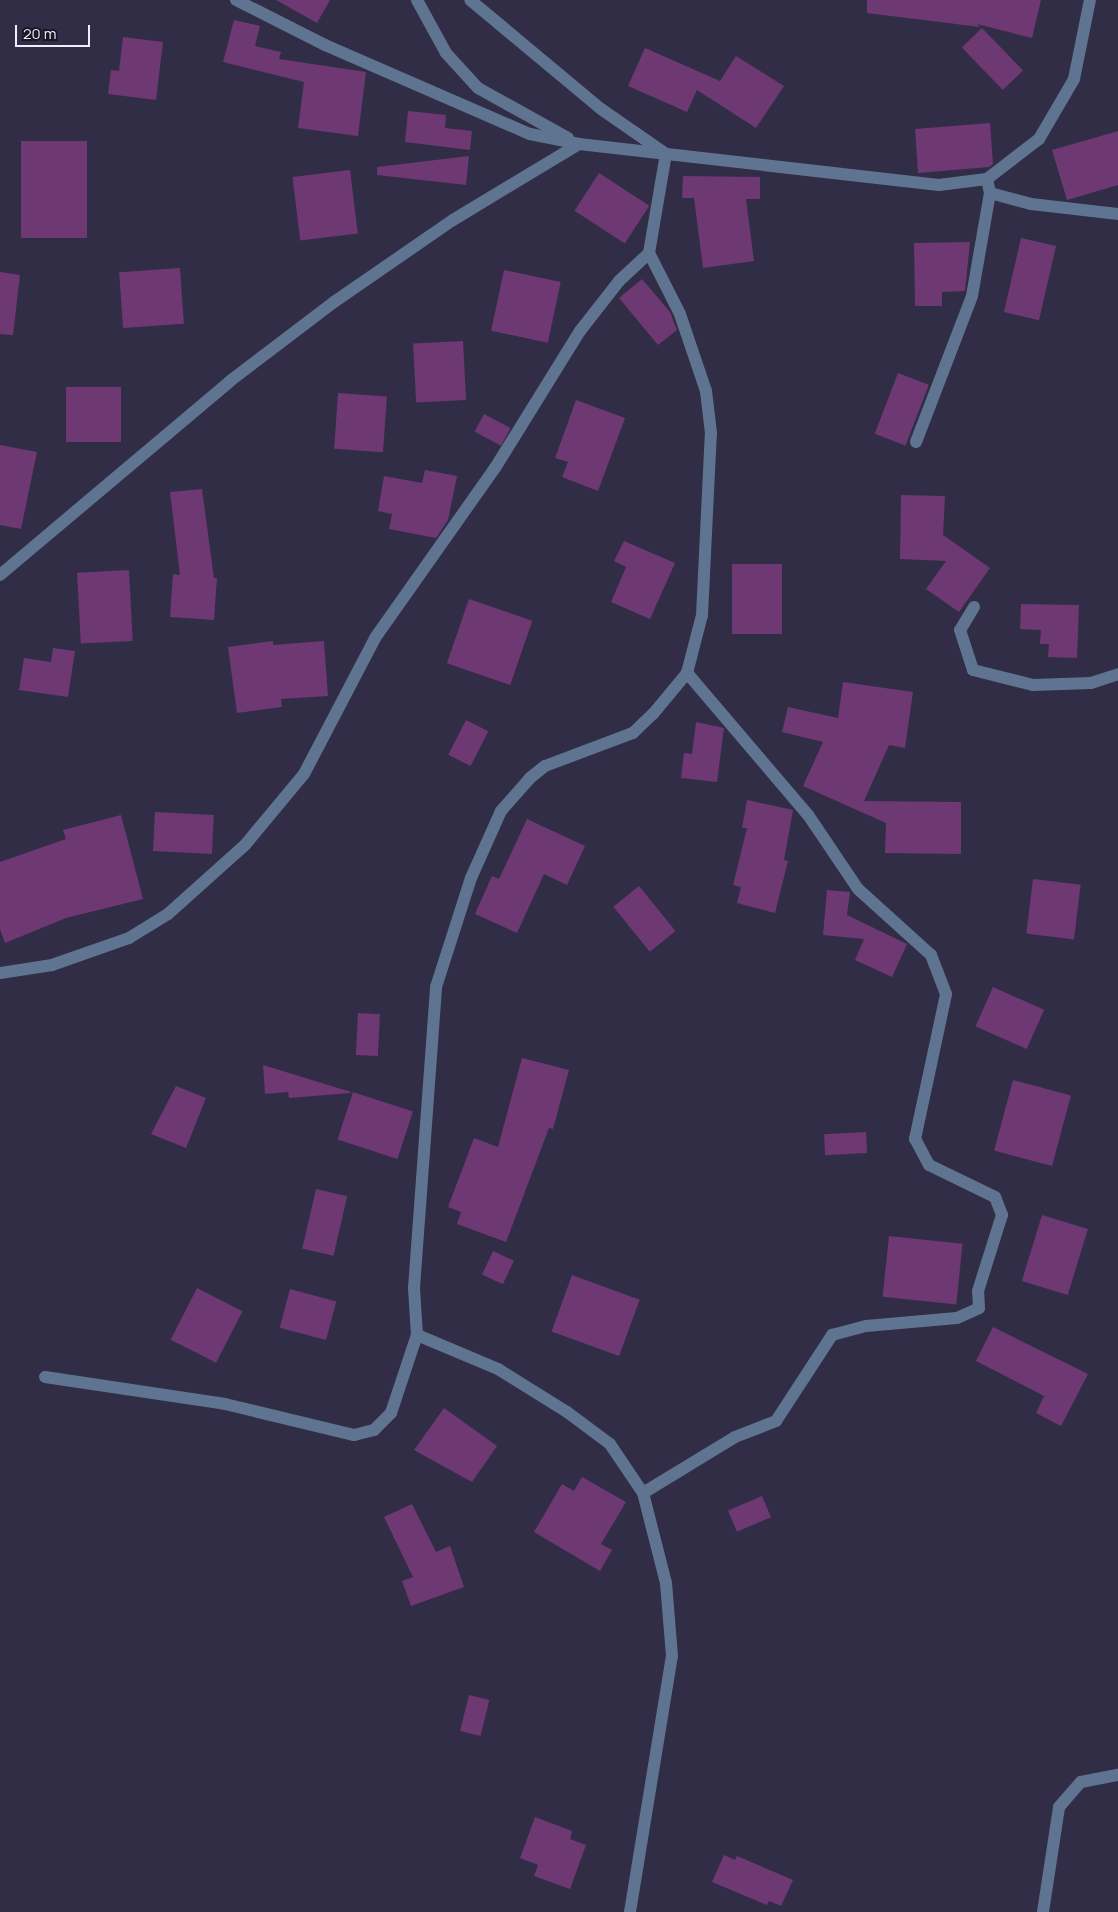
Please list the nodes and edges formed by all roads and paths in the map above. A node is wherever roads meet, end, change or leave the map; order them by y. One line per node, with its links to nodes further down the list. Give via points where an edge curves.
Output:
1 (236, 0): 5 (street, via 501,123)
2 (417, 0): 5 (street, via 446,53 478,88)
3 (470, 0): 6 (street, via 601,109)
4 (1090, 0): 7 (street, via 1074,79 1054,121 1018,159)
5 (579, 144): 6 (street); 12 (street, via 453,220 334,302 230,381)
6 (666, 154): 7 (street, via 940,185); 10 (street)
7 (987, 179): 8 (street)
8 (990, 193): 9 (street, via 1032,204); 11 (street, via 972,296)
9 (1118, 214)
10 (648, 253): 14 (street, via 680,314 709,409 707,569 702,615); 16 (street, via 619,281 580,331 495,468 375,638 304,774 245,845 168,914 129,938 52,965)
11 (916, 442)
12 (0, 575)
13 (974, 606): 15 (street, via 960,630 973,670 1032,685 1091,683)
14 (687, 672): 17 (street, via 632,733 545,766 530,778 501,811 471,878 436,987 430,1031 414,1288); 19 (street, via 808,815 858,889 931,955 946,994 915,1139 929,1165 995,1197 1002,1215 978,1291 979,1308 957,1318 866,1326 832,1335 776,1421 735,1437)
15 (1118, 674)
16 (0, 973)
17 (417, 1335): 18 (street, via 391,1413 374,1430 354,1435 225,1404); 19 (street, via 498,1369 567,1412 610,1444)
18 (45, 1377)
19 (643, 1493): 21 (street, via 666,1583 672,1656)
20 (1118, 1775): 22 (street, via 1082,1782 1059,1807)
21 (630, 1912)
22 (1043, 1912)

